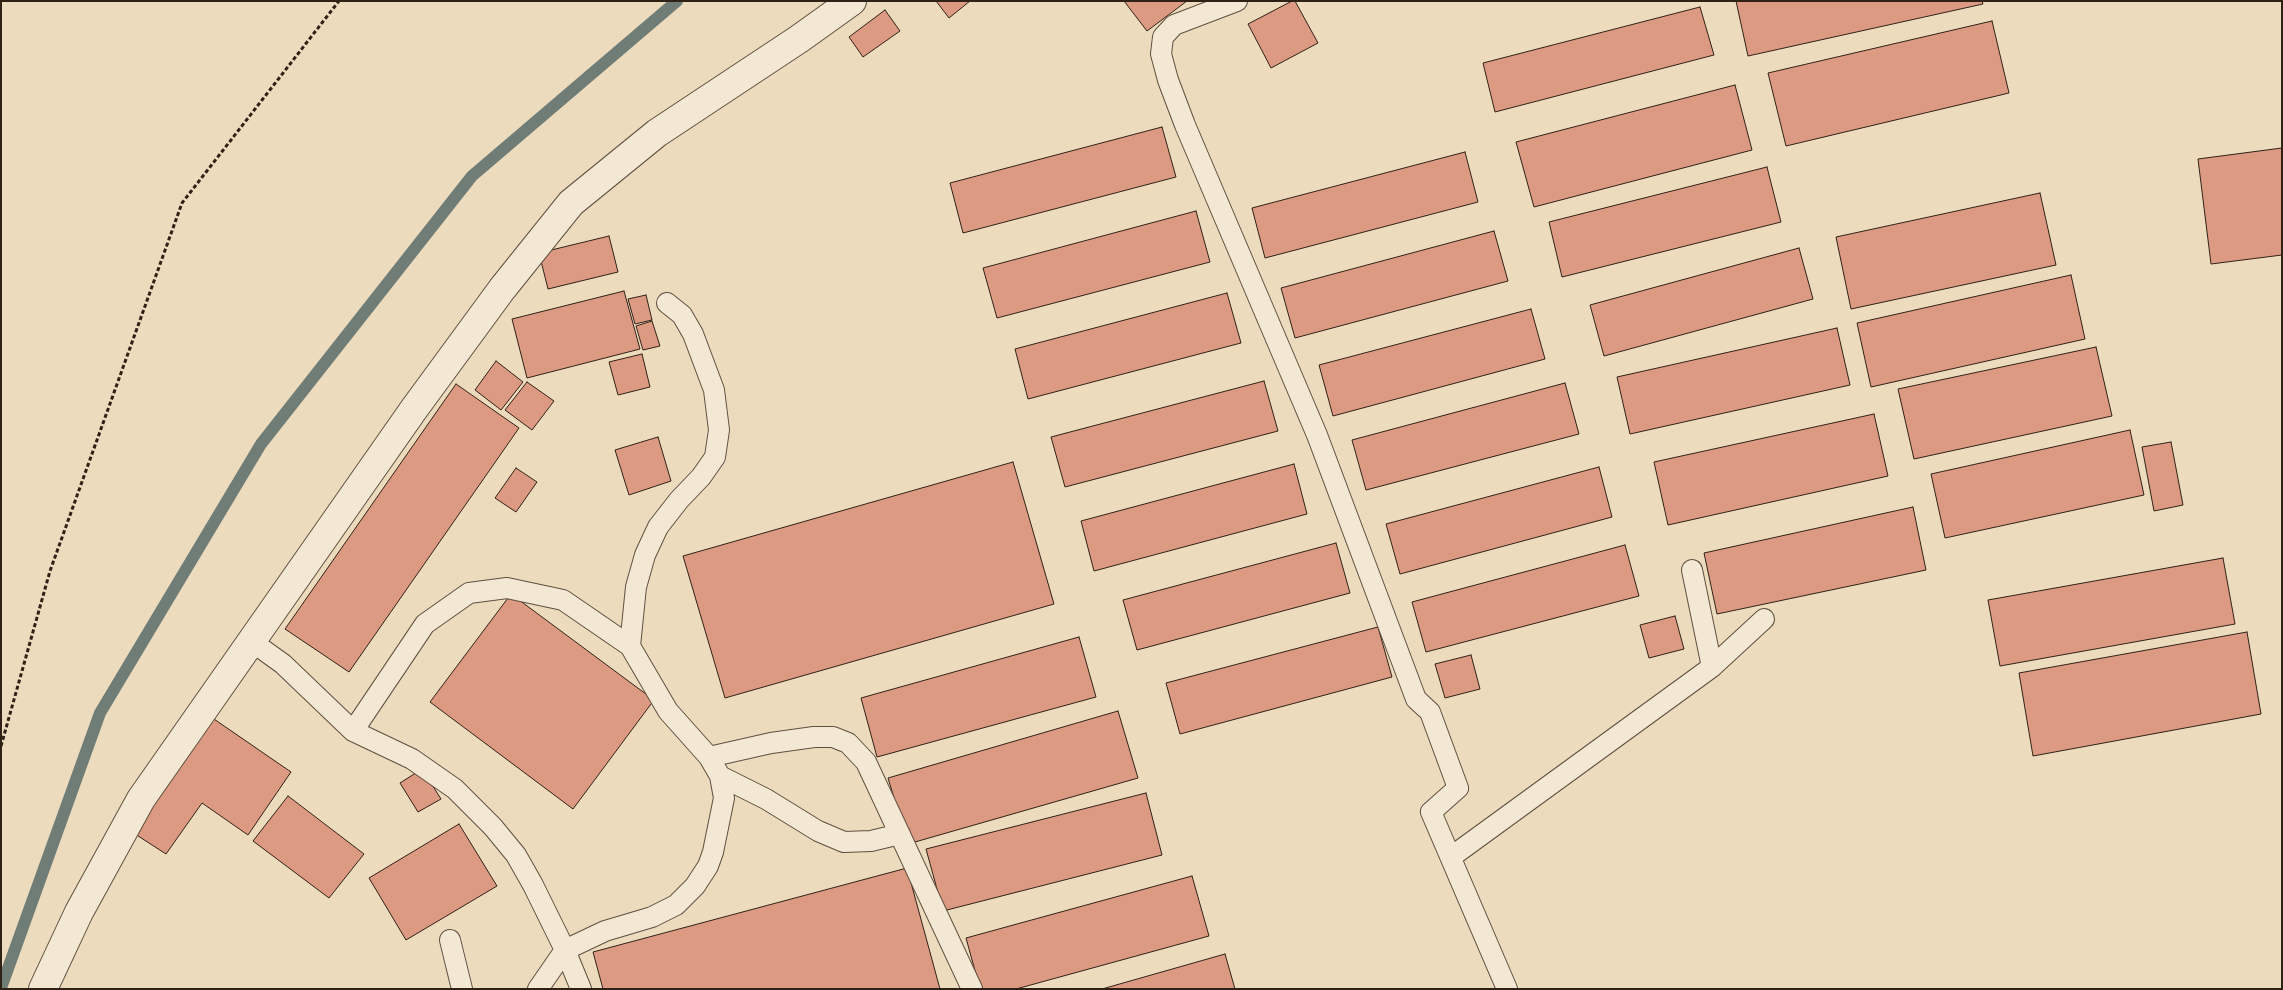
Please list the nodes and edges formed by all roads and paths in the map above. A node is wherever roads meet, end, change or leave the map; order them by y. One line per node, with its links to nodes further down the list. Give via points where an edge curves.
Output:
1 (339, 1): 11 (path, via 182,203 50,571)
2 (852, 1): 7 (street, via 657,133 571,203 502,289)
3 (1237, 1): 15 (lane, via 1174,26 1164,37 1161,54 1184,125 1317,434 1416,699 1430,712 1458,788 1431,812)
4 (667, 304): 8 (lane, via 682,314 693,334 714,390 719,430 715,457 658,527 645,555 636,587)
5 (1692, 570): 9 (lane)
6 (1764, 619): 9 (lane)
7 (251, 641): 10 (lane, via 283,664); 18 (street, via 141,799 79,912)
8 (630, 646): 10 (lane, via 563,600 507,588 469,593 425,624); 12 (lane, via 668,711)
9 (1712, 667): 15 (lane)
10 (353, 731): 17 (lane, via 412,759 455,789 493,827 516,855)
11 (1, 746)
12 (709, 757): 13 (lane); 14 (lane, via 814,737 833,737 848,743 866,762)
13 (720, 776): 14 (lane, via 818,831 844,842 871,841); 17 (lane, via 724,798 720,824 708,866 695,886 676,905 660,913 631,925 604,931)
14 (900, 834): 22 (lane)
15 (1451, 858): 23 (lane)
16 (450, 940): 19 (lane)
17 (565, 950): 20 (lane); 21 (lane)
18 (43, 989)
19 (462, 989)
20 (538, 989)
21 (580, 989)
22 (972, 989)
23 (1507, 989)

